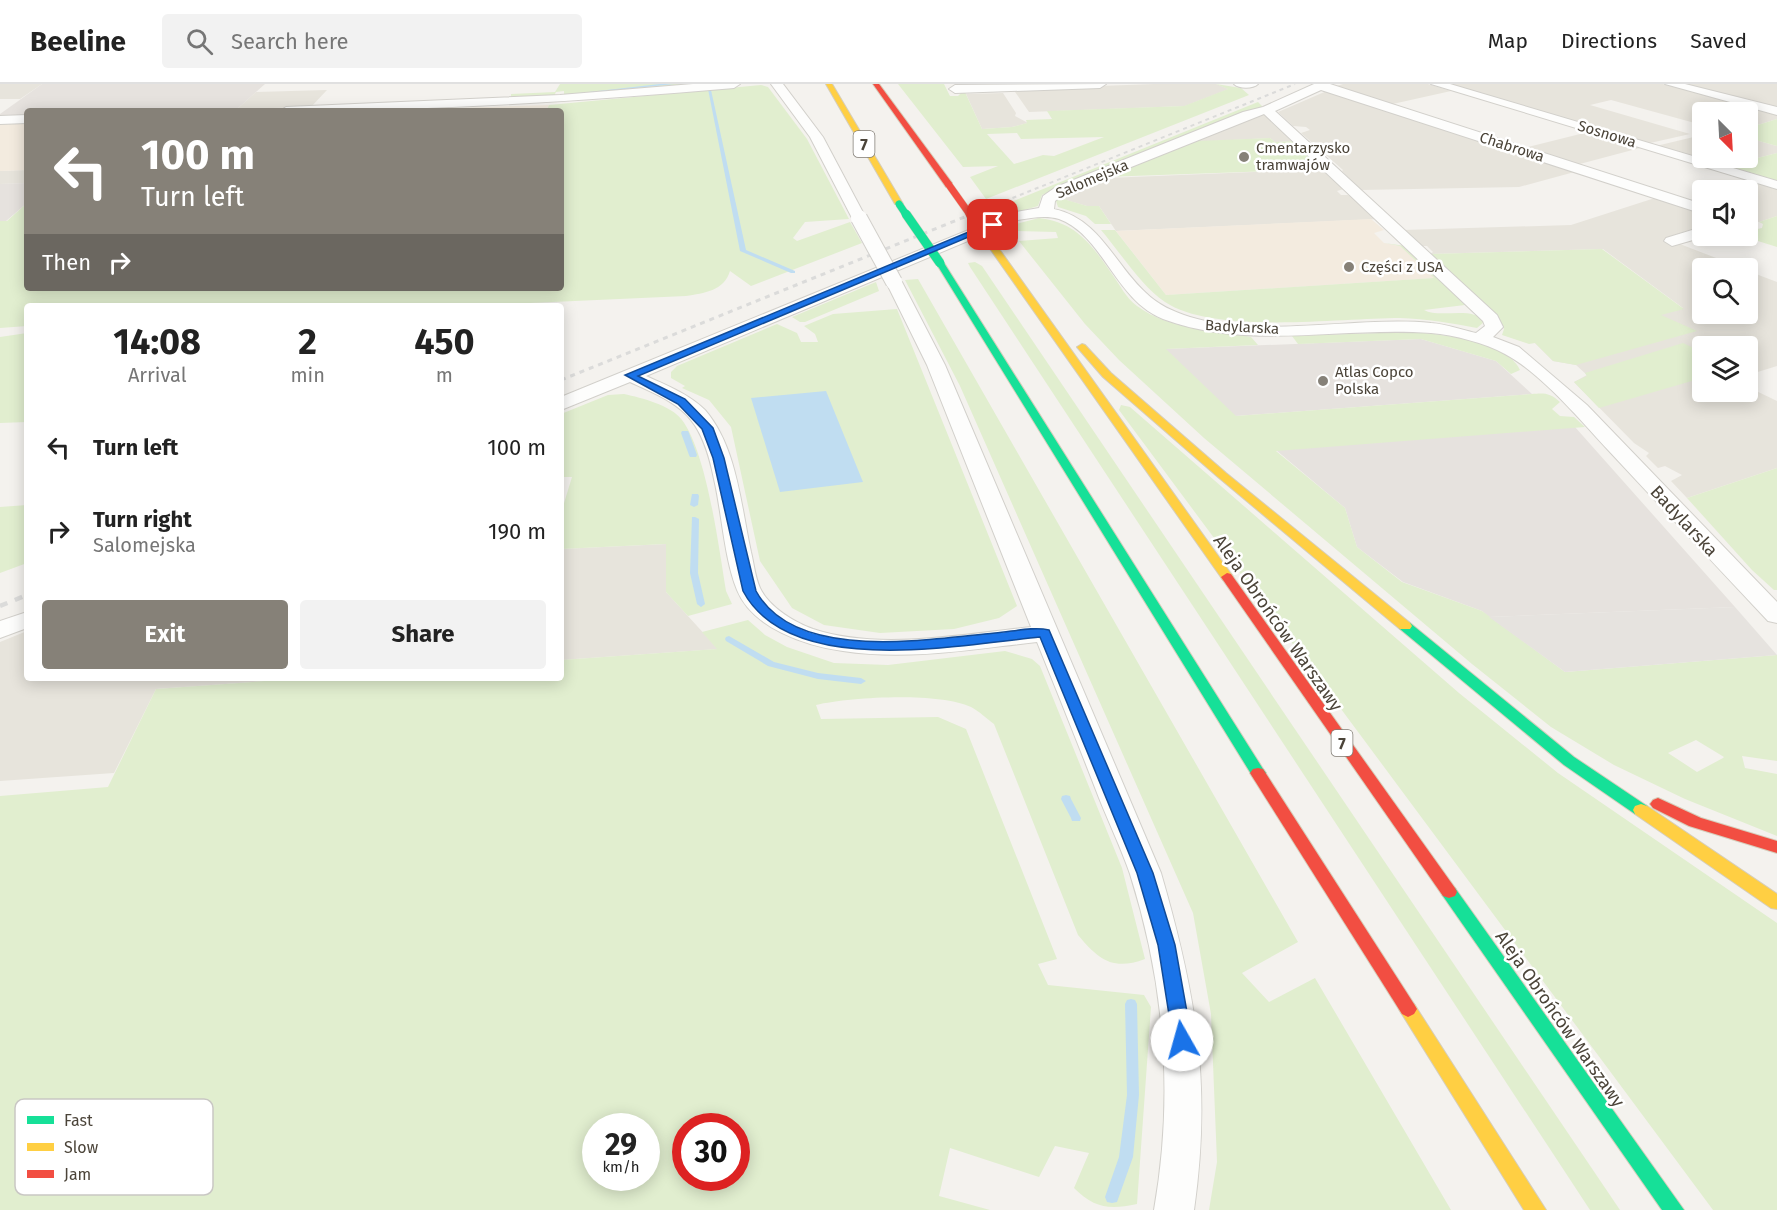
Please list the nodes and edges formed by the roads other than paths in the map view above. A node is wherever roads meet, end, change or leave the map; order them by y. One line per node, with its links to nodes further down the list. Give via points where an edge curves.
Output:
1 (734, 84): 13 (street, via 560,99)
2 (777, 84): 30 (street, bridge, via 816,137 936,365)
3 (829, 84): 35 (main road, 7, bridge, via 899,204 940,262 1278,806)
4 (876, 84): 23 (main road, Aleja Obrońców Warszawy / 7, bridge)
5 (1100, 84): 12 (street)
6 (1240, 84): 10 (street)
7 (1252, 84): 10 (street)
8 (1437, 84): 18 (street, Sosnowa)
9 (1671, 84): 15 (street)
10 (1245, 85)
11 (1323, 85): 14 (street, Salomejska); 19 (street, Chabrowa)
12 (955, 89)
13 (354, 108)
14 (1268, 110): 20 (street, Salomejska, via 1061,190 1048,199); 24 (street, via 1491,319 1494,327)
15 (1777, 111)
16 (24, 119): 17 (street)
17 (0, 120)
18 (1777, 185)
19 (1692, 206)
20 (1046, 212): 24 (street, Badylarska, via 1077,222 1141,298 1181,320 1238,329 1417,327); 25 (street, Salomejska, via 1015,216)
21 (1692, 235): 22 (street)
22 (1672, 242)
23 (1013, 274): 31 (main road, via 1107,375 1222,475); 36 (main road, Aleja Obrońców Warszawy / 7)
24 (1481, 338): 27 (street, Badylarska, via 1509,349 1537,369)
25 (630, 375): 26 (street, Salomejska); 30 (street, via 682,402 707,428 719,458 749,591 757,606 772,618 811,637 884,647)
26 (564, 403)
27 (1777, 616)
28 (24, 620): 29 (street)
29 (0, 630)
30 (1045, 633): 34 (street, via 1145,873 1166,945 1180,1021 1187,1098 1182,1169)
31 (1569, 761): 32 (main road, via 1695,822); 33 (main road)
32 (1777, 848)
33 (1777, 903)
34 (1174, 1210)
35 (1536, 1210)
36 (1674, 1210)

